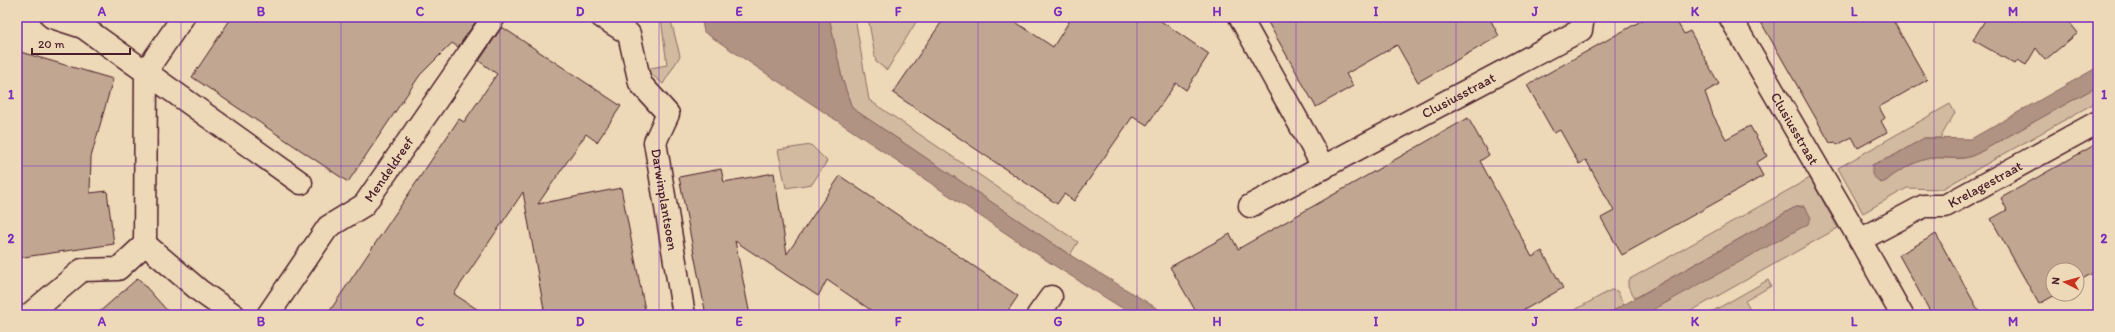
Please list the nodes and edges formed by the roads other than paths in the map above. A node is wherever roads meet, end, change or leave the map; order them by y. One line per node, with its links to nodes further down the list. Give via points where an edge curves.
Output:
1 (52, 17): 8 (street, via 83,27)
2 (183, 17): 8 (street)
3 (494, 17): 18 (street, Mendeldreef, via 364,205 328,228)
4 (602, 17): 19 (street, Darwinplantsoen, via 629,34 640,83 668,114 655,142)
5 (1240, 17): 10 (street)
6 (1583, 17): 10 (street, Clusiusstraat, via 1582,30)
7 (1730, 17): 13 (street, Clusiusstraat)
8 (146, 71): 11 (street); 14 (street)
9 (2098, 122): 13 (street, Krelagestraat, via 1945,206 1924,206)
10 (1324, 168): 12 (street, Clusiusstraat)
11 (301, 183)
12 (1250, 206)
13 (1860, 240): 21 (street)
14 (144, 244): 16 (street, via 118,269 82,270); 17 (street, via 200,291)
15 (1051, 297): 20 (street)
16 (29, 315)
17 (234, 315)
18 (268, 315)
19 (684, 315)
20 (1038, 315)
21 (1902, 315)

